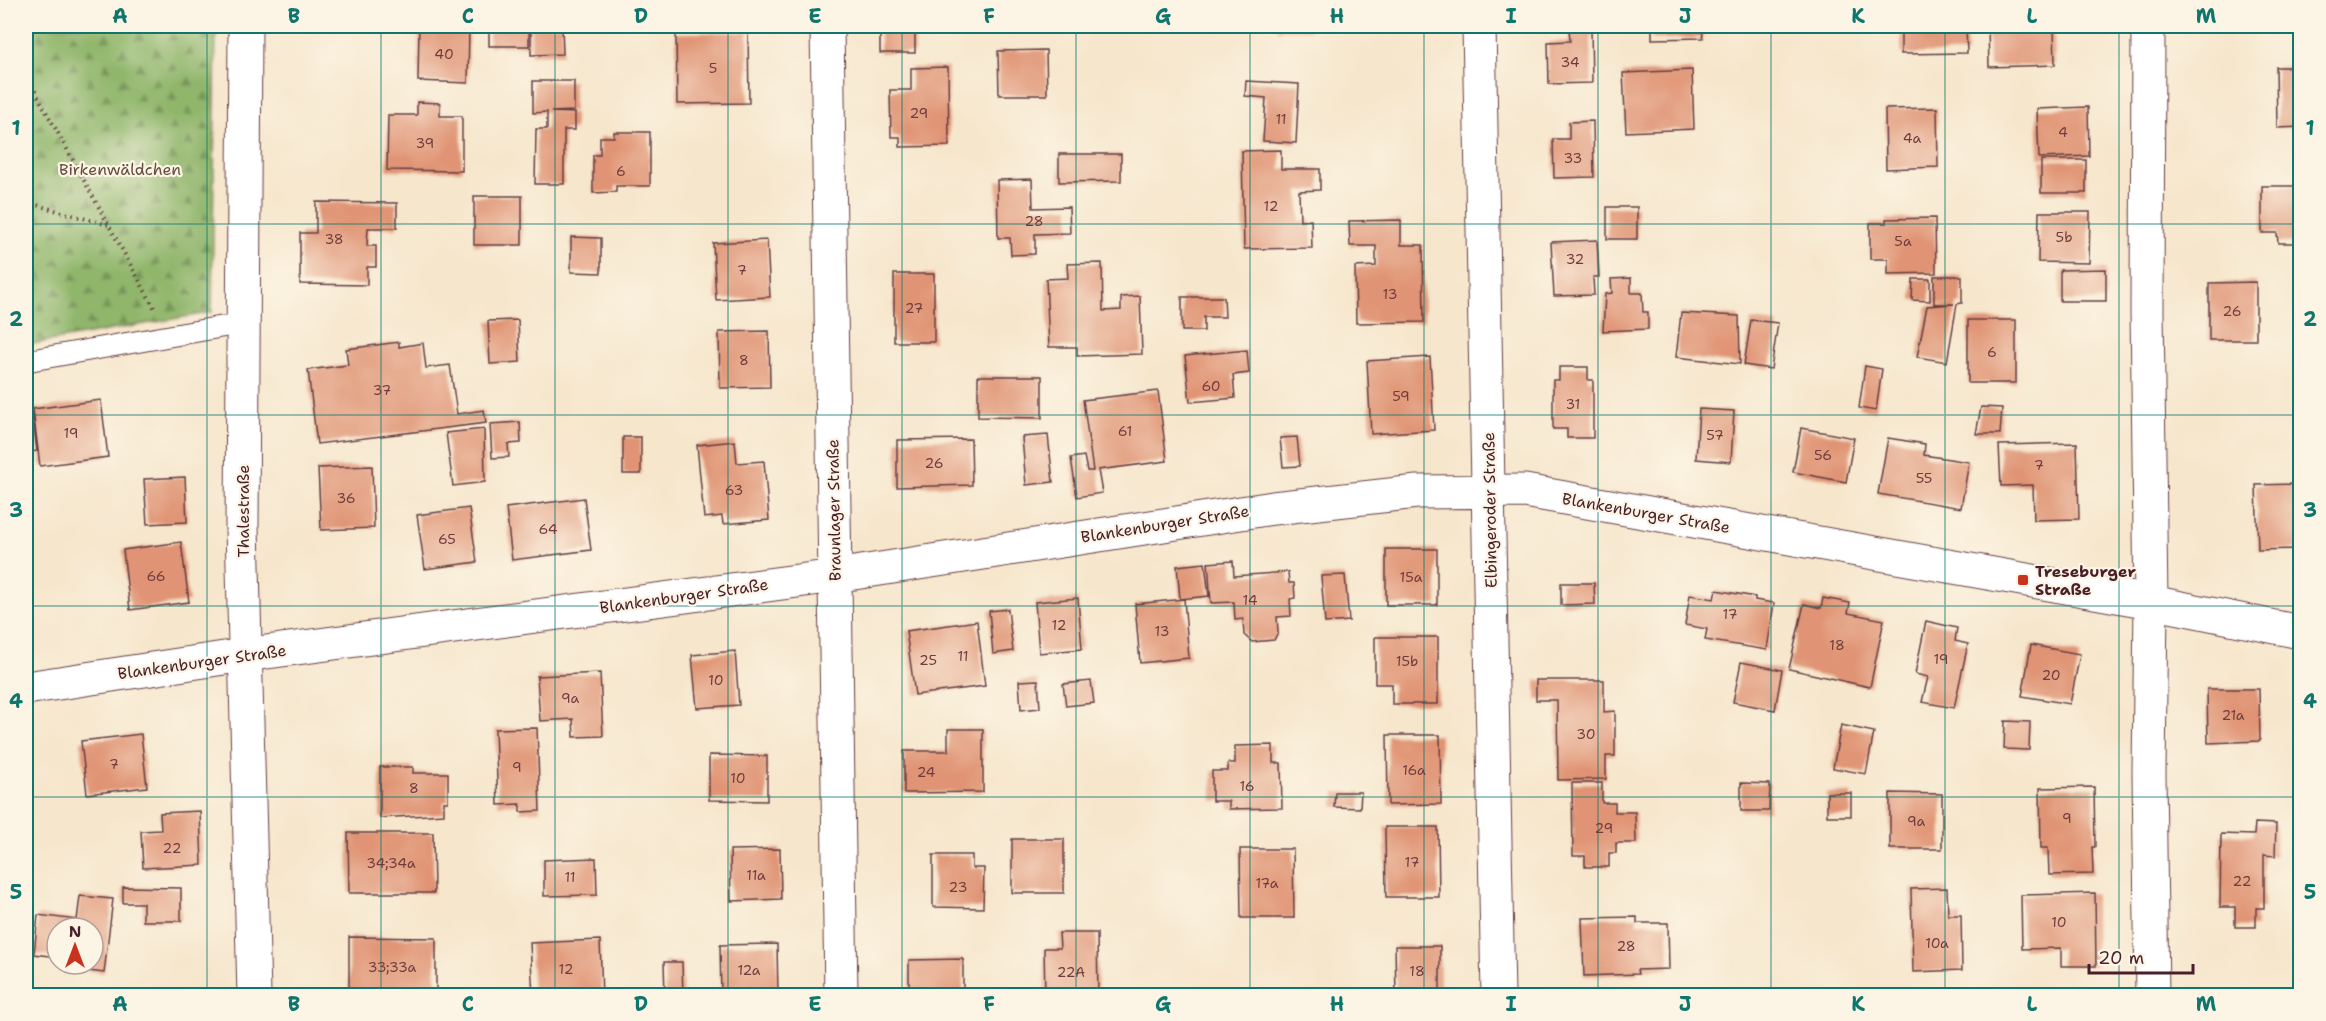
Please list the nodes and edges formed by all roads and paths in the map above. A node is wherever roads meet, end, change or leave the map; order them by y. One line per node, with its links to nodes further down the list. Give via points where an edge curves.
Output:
1 (245, 26): 8 (street, Thalestraße)
2 (826, 26): 12 (street, Braunlager Straße)
3 (1479, 26): 11 (street, Elbingeroder Straße)
4 (2148, 26): 13 (street)
5 (26, 75): 7 (path)
6 (26, 202): 7 (path)
7 (109, 226): 9 (path)
8 (244, 322): 9 (lane); 15 (street, Thalestraße)
9 (170, 335): 10 (lane)
10 (26, 361)
11 (1490, 490): 12 (street, Blankenburger Straße, via 1417,492 1273,508); 13 (street, Blankenburger Straße, via 1525,491); 19 (street, Elbingeroder Straße)
12 (835, 576): 15 (street, Blankenburger Straße); 18 (street, Braunlager Straße)
13 (2151, 602): 14 (street, Blankenburger Straße); 20 (street)
14 (2301, 632)
15 (244, 655): 16 (street, Blankenburger Straße); 17 (street, Thalestraße)
16 (26, 688)
17 (254, 996)
18 (841, 996)
19 (1498, 996)
20 (2152, 996)

